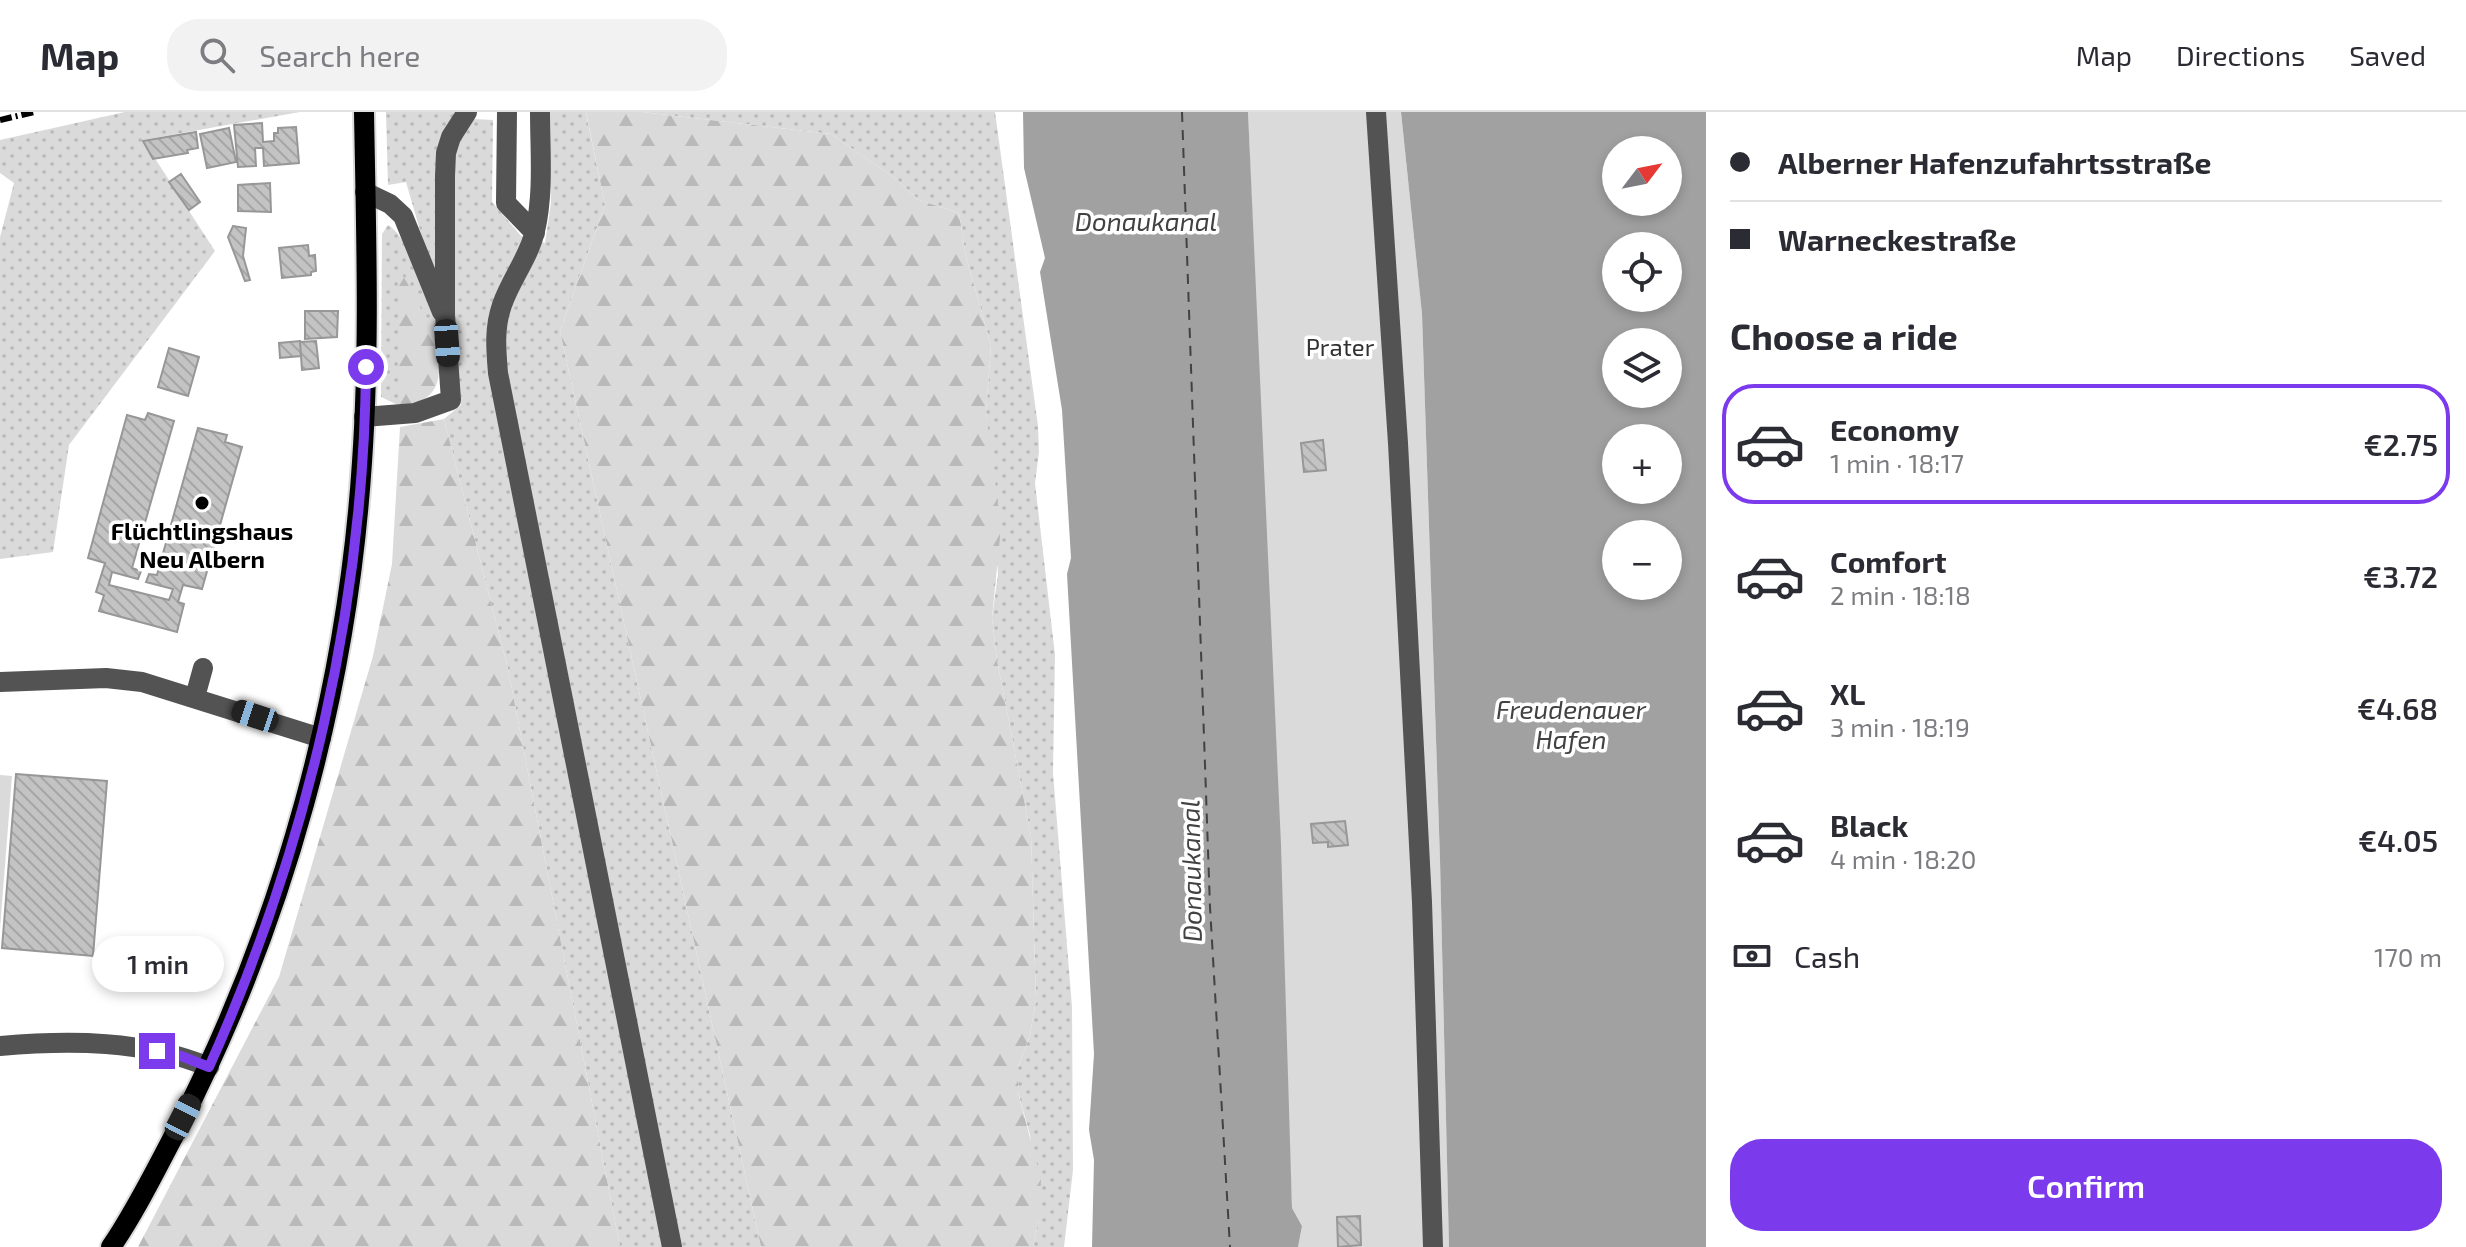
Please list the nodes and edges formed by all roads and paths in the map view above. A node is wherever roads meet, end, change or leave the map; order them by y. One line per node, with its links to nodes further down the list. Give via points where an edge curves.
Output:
1 (364, 112): 6 (main road)
2 (467, 112): 8 (street, via 446,153)
3 (507, 112): 7 (street, via 506,203)
4 (540, 112): 7 (street)
5 (1376, 112): 18 (street, via 1422,902)
6 (365, 192): 8 (street, via 403,216); 9 (main road)
7 (535, 233): 17 (street, via 502,304 495,339 498,373)
8 (445, 315): 9 (street, via 451,400 402,415)
9 (364, 417): 13 (main road, via 350,576)
10 (203, 668): 12 (street)
11 (0, 682): 12 (street, via 106,678)
12 (195, 697): 13 (street)
13 (321, 738): 15 (main road, via 266,925)
14 (0, 1046): 15 (street, via 134,1047)
15 (209, 1067): 16 (main road, via 133,1215)
16 (111, 1247)
17 (672, 1247)
18 (1433, 1247)

